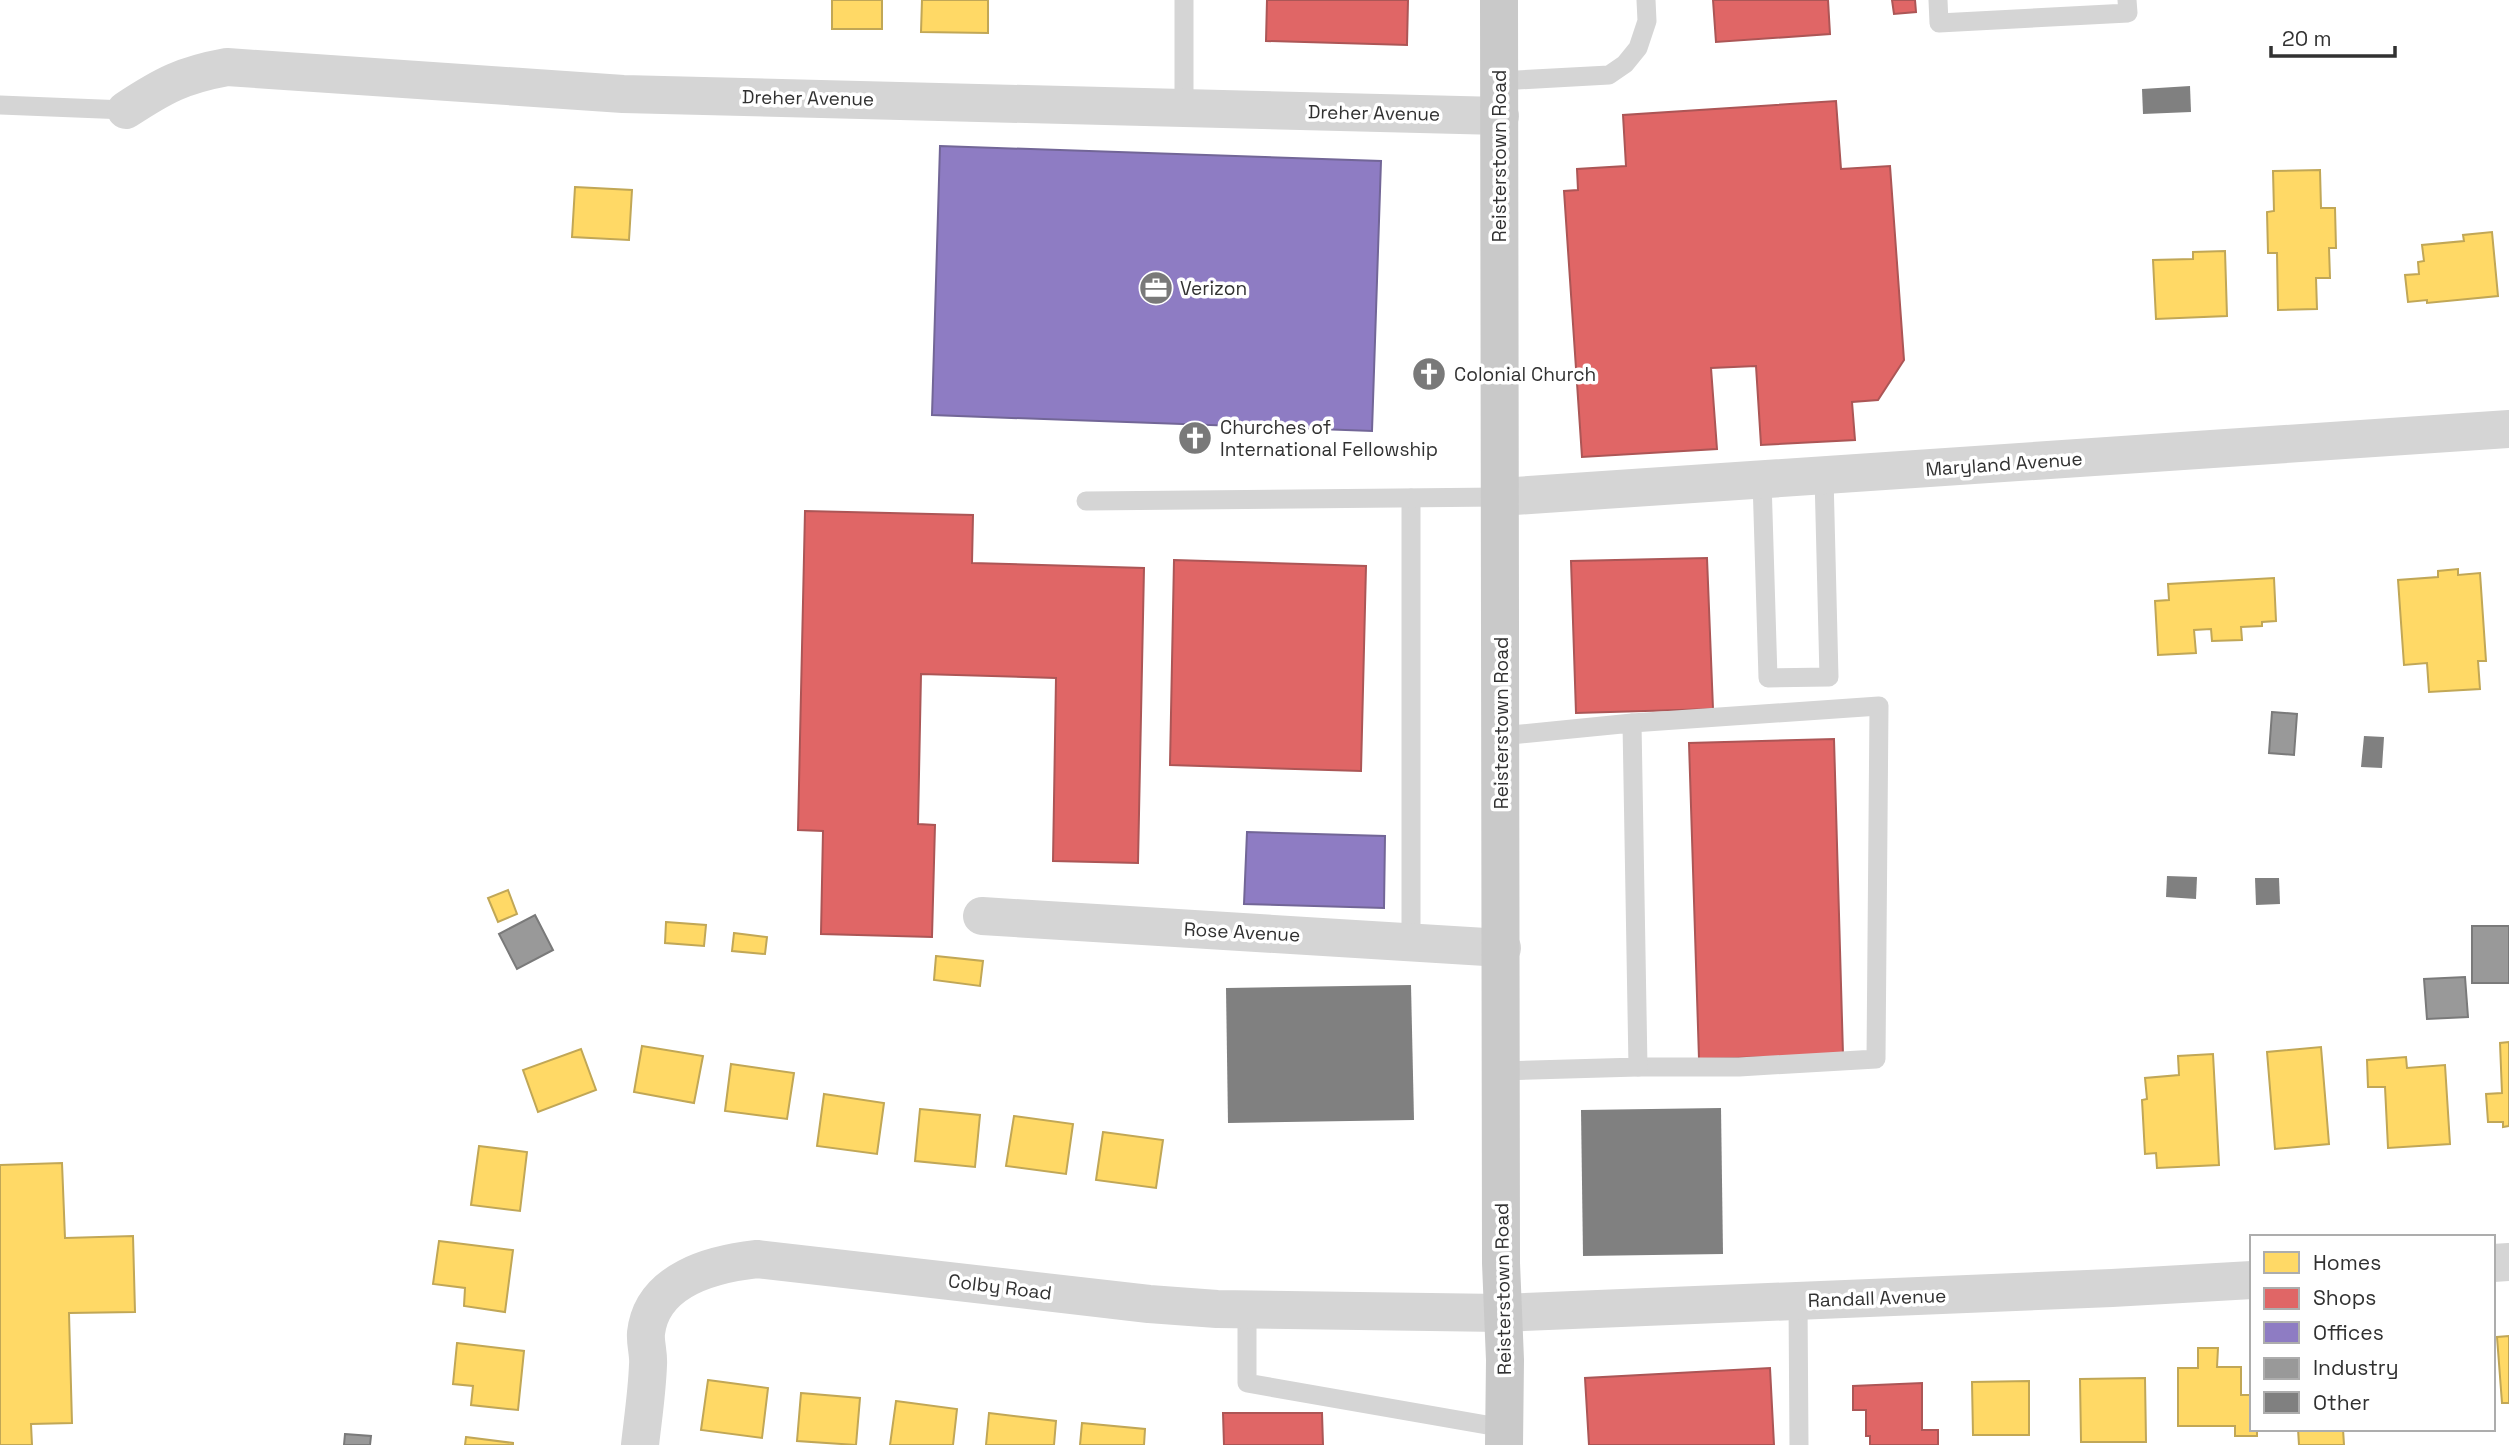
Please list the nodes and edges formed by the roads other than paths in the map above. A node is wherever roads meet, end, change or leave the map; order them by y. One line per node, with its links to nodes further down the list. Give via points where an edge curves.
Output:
1 (1184, 0): 8 (lane)
2 (1499, 0): 6 (main road, Reisterstown Road)
3 (1647, 0): 6 (lane, via 1647,21 1638,48 1609,75)
4 (1938, 0): 5 (lane, via 1939,23 2128,13)
5 (2127, 0)
6 (1499, 98): 8 (street, Dreher Avenue); 13 (main road, Reisterstown Road)
7 (0, 105): 9 (lane)
8 (1184, 108): 9 (street, Dreher Avenue, via 622,94 227,67 163,86)
9 (126, 110)
10 (2509, 429): 11 (street, Maryland Avenue)
11 (1824, 476): 12 (street, Maryland Avenue); 12 (lane, via 1829,677 1768,678)
12 (1762, 480): 13 (street, Maryland Avenue)
13 (1500, 497): 14 (lane); 17 (main road, Reisterstown Road)
14 (1410, 498): 15 (lane); 19 (lane)
15 (1086, 501)
16 (1632, 723): 17 (lane); 21 (lane); 21 (lane, via 1879,706 1876,1059)
17 (1501, 736): 20 (main road, Reisterstown Road)
18 (982, 916): 19 (street, Rose Avenue)
19 (1410, 942): 20 (street, Rose Avenue)
20 (1502, 948): 22 (main road, Reisterstown Road)
21 (1637, 1067): 22 (lane)
22 (1502, 1071): 26 (main road, Reisterstown Road)
23 (2250, 1280): 24 (street, Randall Avenue)
24 (1798, 1301): 26 (street, Randall Avenue); 29 (lane)
25 (1247, 1309): 26 (street, Colby Road); 27 (lane, via 1247,1383); 28 (street, Colby Road, via 1149,1304 757,1259 729,1262 695,1272 674,1285 655,1307 646,1332 649,1363)
26 (1502, 1313): 27 (main road, Reisterstown Road)
27 (1504, 1437)
28 (640, 1445)
29 (1799, 1445)

